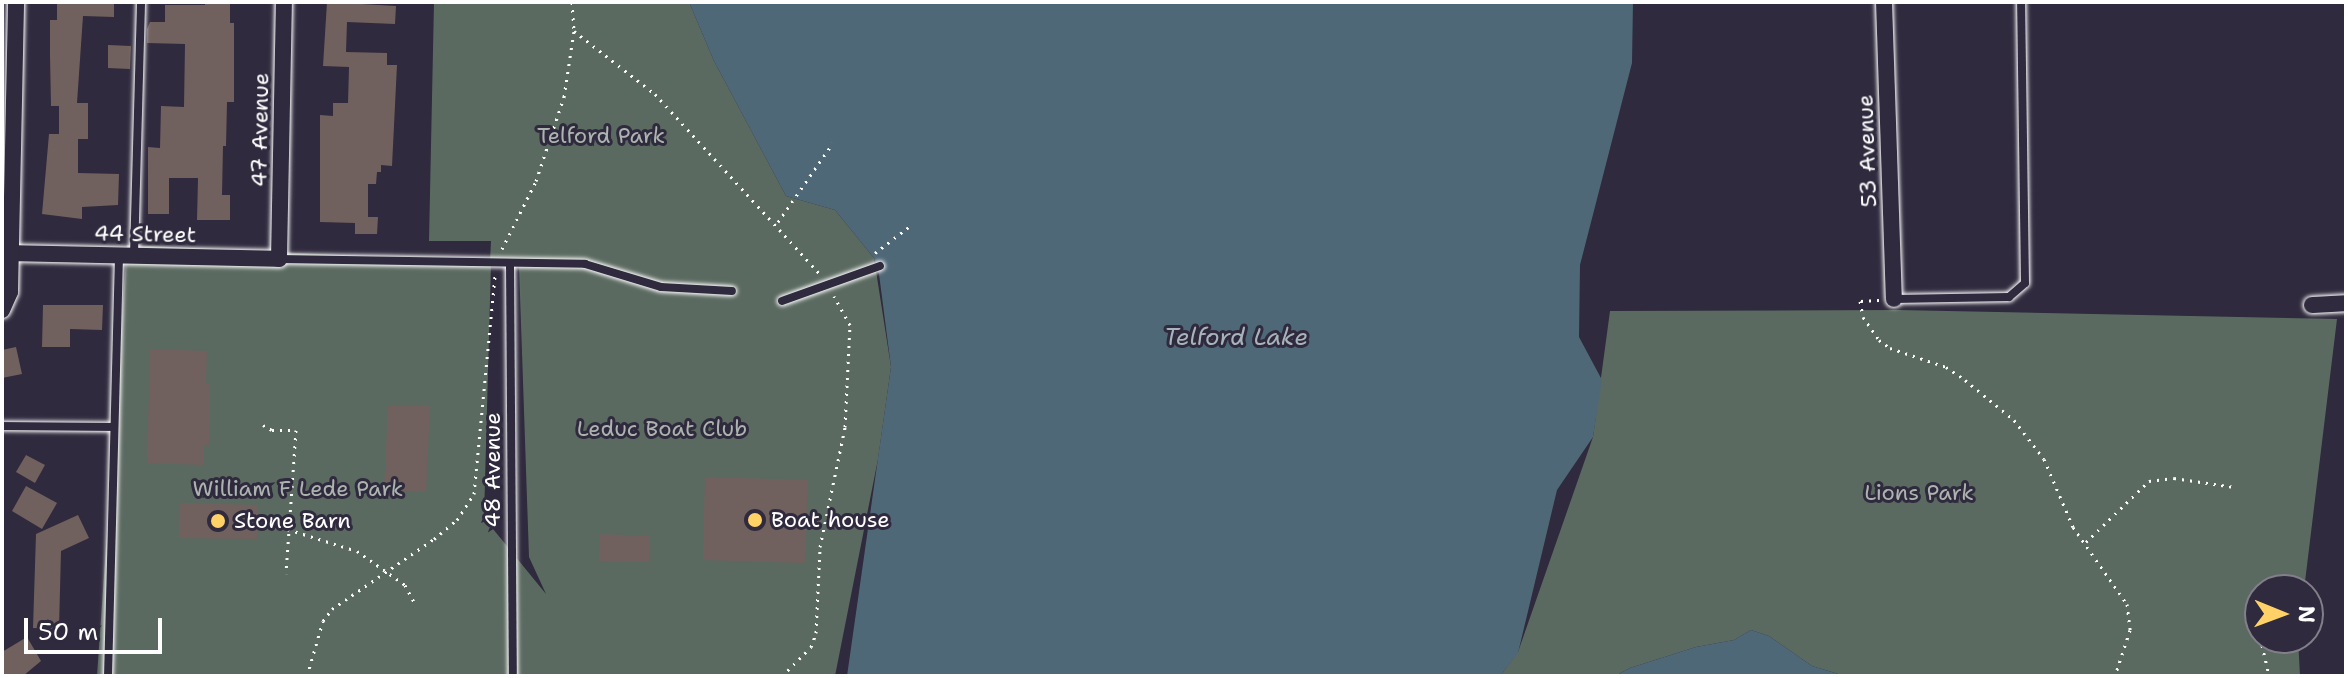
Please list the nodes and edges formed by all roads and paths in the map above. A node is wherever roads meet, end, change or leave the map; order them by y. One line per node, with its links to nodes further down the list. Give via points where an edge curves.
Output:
1 (16, 2): 11 (street)
2 (141, 2): 12 (lane)
3 (284, 2): 14 (street, 47 Avenue)
4 (572, 2): 8 (path, via 574,31 655,94 740,190)
5 (1884, 2): 18 (street, 53 Avenue)
6 (2021, 2): 18 (lane, via 2025,283 2009,297)
7 (833, 143): 8 (path)
8 (778, 223): 10 (path)
9 (910, 226): 13 (path)
10 (801, 249)
11 (6, 253): 12 (street, 44 Street); 22 (street, via 10,292)
12 (127, 256): 14 (street, 44 Street); 26 (lane)
13 (870, 257)
14 (279, 259): 15 (lane)
15 (510, 264): 17 (lane, via 585,264 661,287); 38 (lane, 48 Avenue)
16 (880, 266): 19 (lane)
17 (732, 291)
18 (1894, 299): 31 (path, via 1860,301 1871,331 1890,348 1946,367 2014,420 2053,474 2067,516)
19 (782, 301)
20 (2346, 303): 21 (street)
21 (2312, 305)
22 (2, 310)
23 (850, 325): 39 (path, via 845,427 820,547 816,633 811,647)
24 (263, 425): 30 (path, via 296,430)
25 (2, 426): 26 (lane)
26 (114, 427): 36 (lane)
27 (2234, 487): 31 (path, via 2174,478 2149,481)
28 (457, 520): 32 (path)
29 (265, 522): 30 (path)
30 (292, 531): 32 (path, via 357,551); 33 (path)
31 (2086, 542): 40 (path, via 2119,589 2130,618)
32 (387, 570): 34 (path, via 405,585); 37 (path, via 332,609 323,621)
33 (286, 574)
34 (415, 604)
35 (2264, 654): 41 (path)
36 (108, 676)
37 (307, 676)
38 (513, 676)
39 (782, 676)
40 (2115, 676)
41 (2269, 676)

